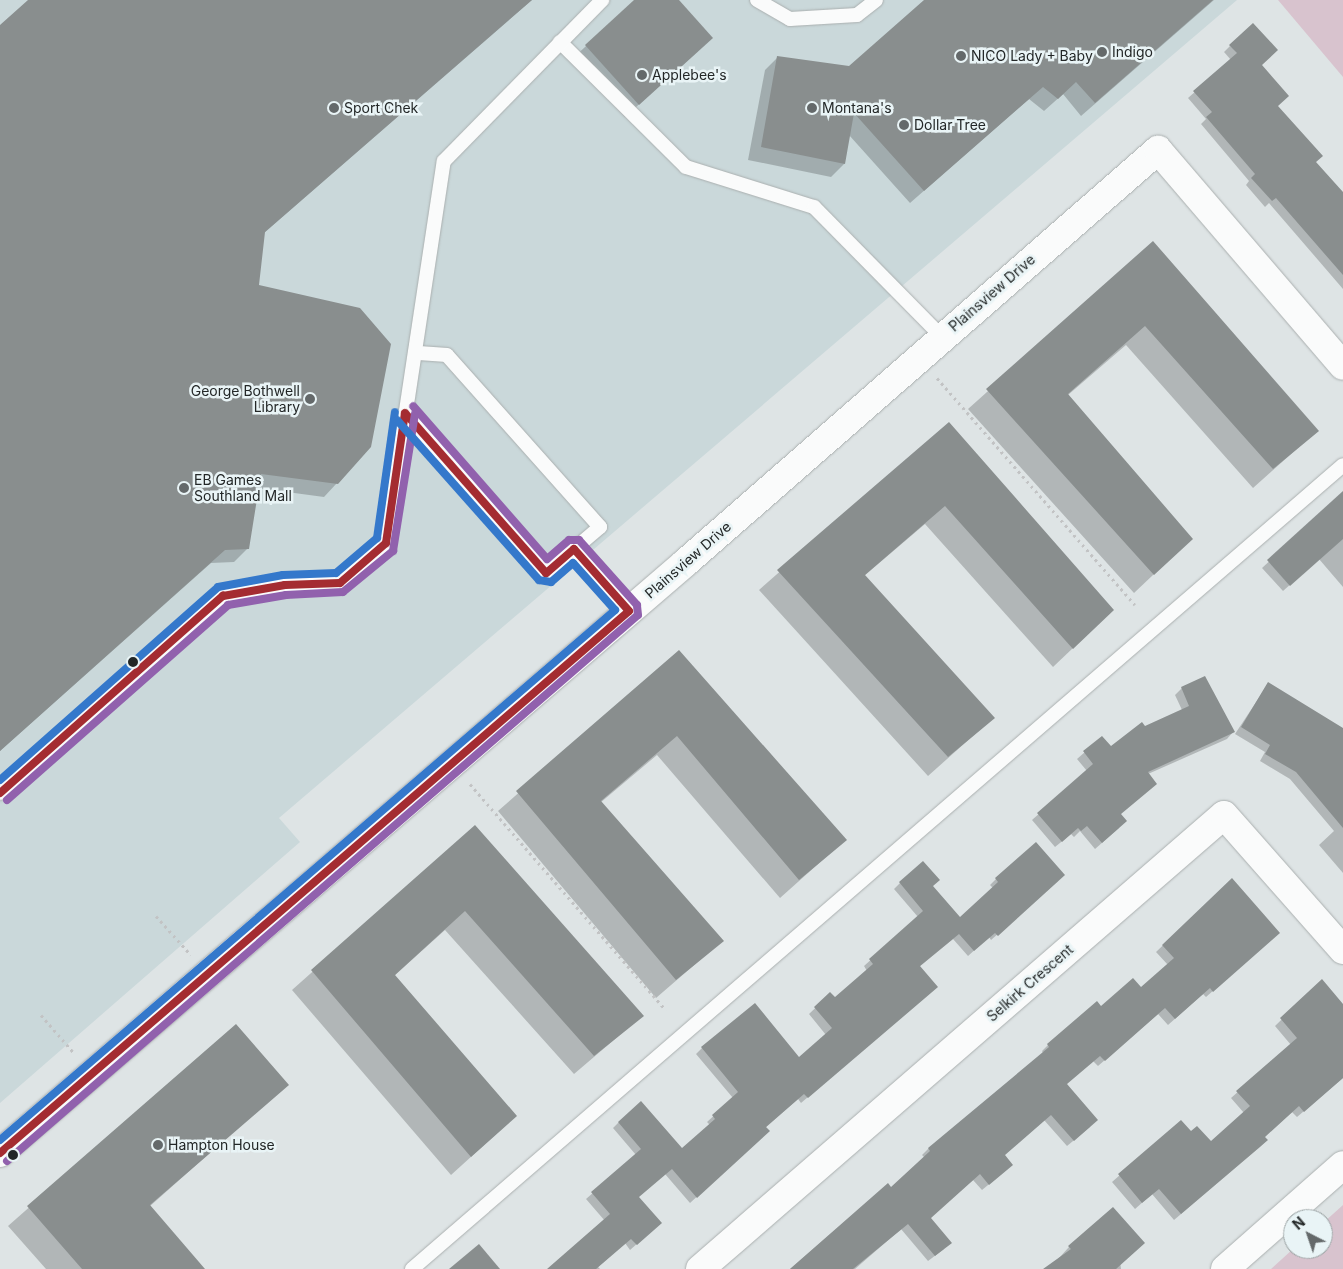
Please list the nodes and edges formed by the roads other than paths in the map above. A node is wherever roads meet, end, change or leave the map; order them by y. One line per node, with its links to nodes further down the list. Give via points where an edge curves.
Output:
1 (602, 0): 4 (lane)
2 (757, 0): 3 (lane, via 790,19 858,16)
3 (876, 0)
4 (560, 42): 5 (lane, via 686,167 814,207); 6 (lane, via 444,161)
5 (942, 336): 7 (street, Plainsview Drive, via 1158,150); 11 (street, Plainsview Drive)
6 (415, 352): 8 (lane); 10 (lane, via 447,355 600,526)
7 (1343, 366)
8 (405, 413): 10 (lane, via 546,573); 12 (lane, via 386,543 340,583 285,584 224,596)
9 (1343, 465): 16 (lane)
10 (574, 549): 11 (lane)
11 (629, 611): 14 (street, Plainsview Drive)
12 (0, 792)
13 (1343, 950): 17 (street, Selkirk Crescent, via 1224,815)
14 (0, 1153)
15 (1343, 1165): 18 (street)
16 (412, 1269)
17 (700, 1269)
18 (1225, 1269)

